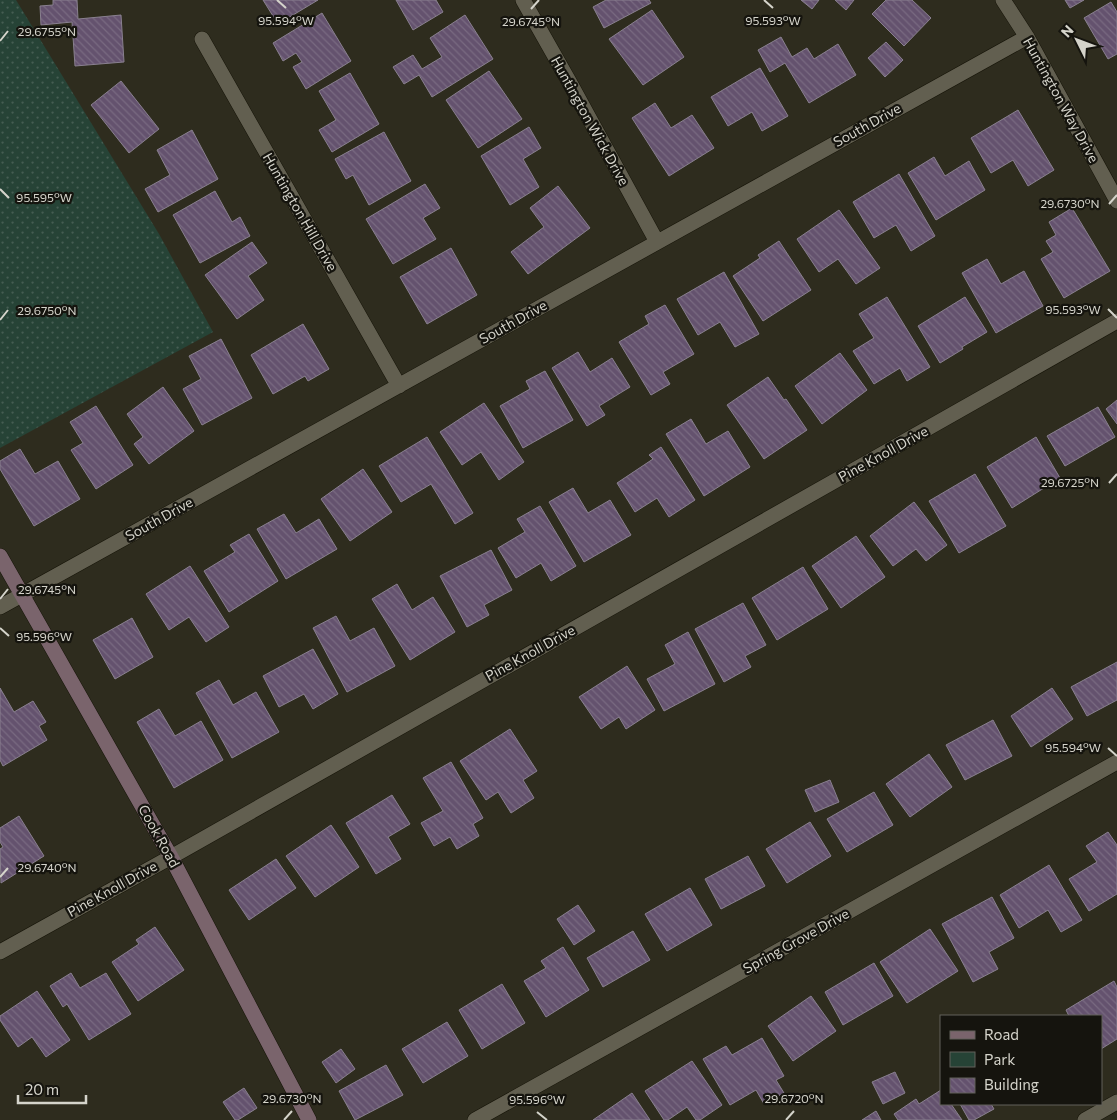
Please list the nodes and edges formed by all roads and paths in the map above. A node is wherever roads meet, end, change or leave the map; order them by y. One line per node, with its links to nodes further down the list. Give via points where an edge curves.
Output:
1 (523, 0): 6 (street, Huntington Wick Drive)
2 (1003, 0): 3 (street, Huntington Way Drive)
3 (1027, 37): 5 (street, Huntington Way Drive); 6 (street, South Drive)
4 (202, 39): 8 (street, Huntington Hill Drive)
5 (1117, 202)
6 (657, 242): 8 (street, South Drive)
7 (1117, 321): 13 (street, Pine Knoll Drive)
8 (399, 386): 10 (street, South Drive)
9 (0, 556): 10 (street, Cook Road)
10 (22, 595): 11 (street, South Drive); 13 (street, Cook Road)
11 (0, 607)
12 (1117, 762): 17 (street, Spring Grove Drive)
13 (171, 857): 14 (street, Pine Knoll Drive); 16 (street, Cook Road)
14 (0, 952)
15 (1117, 1102): 18 (street)
16 (309, 1120)
17 (475, 1120)
18 (1085, 1120)

